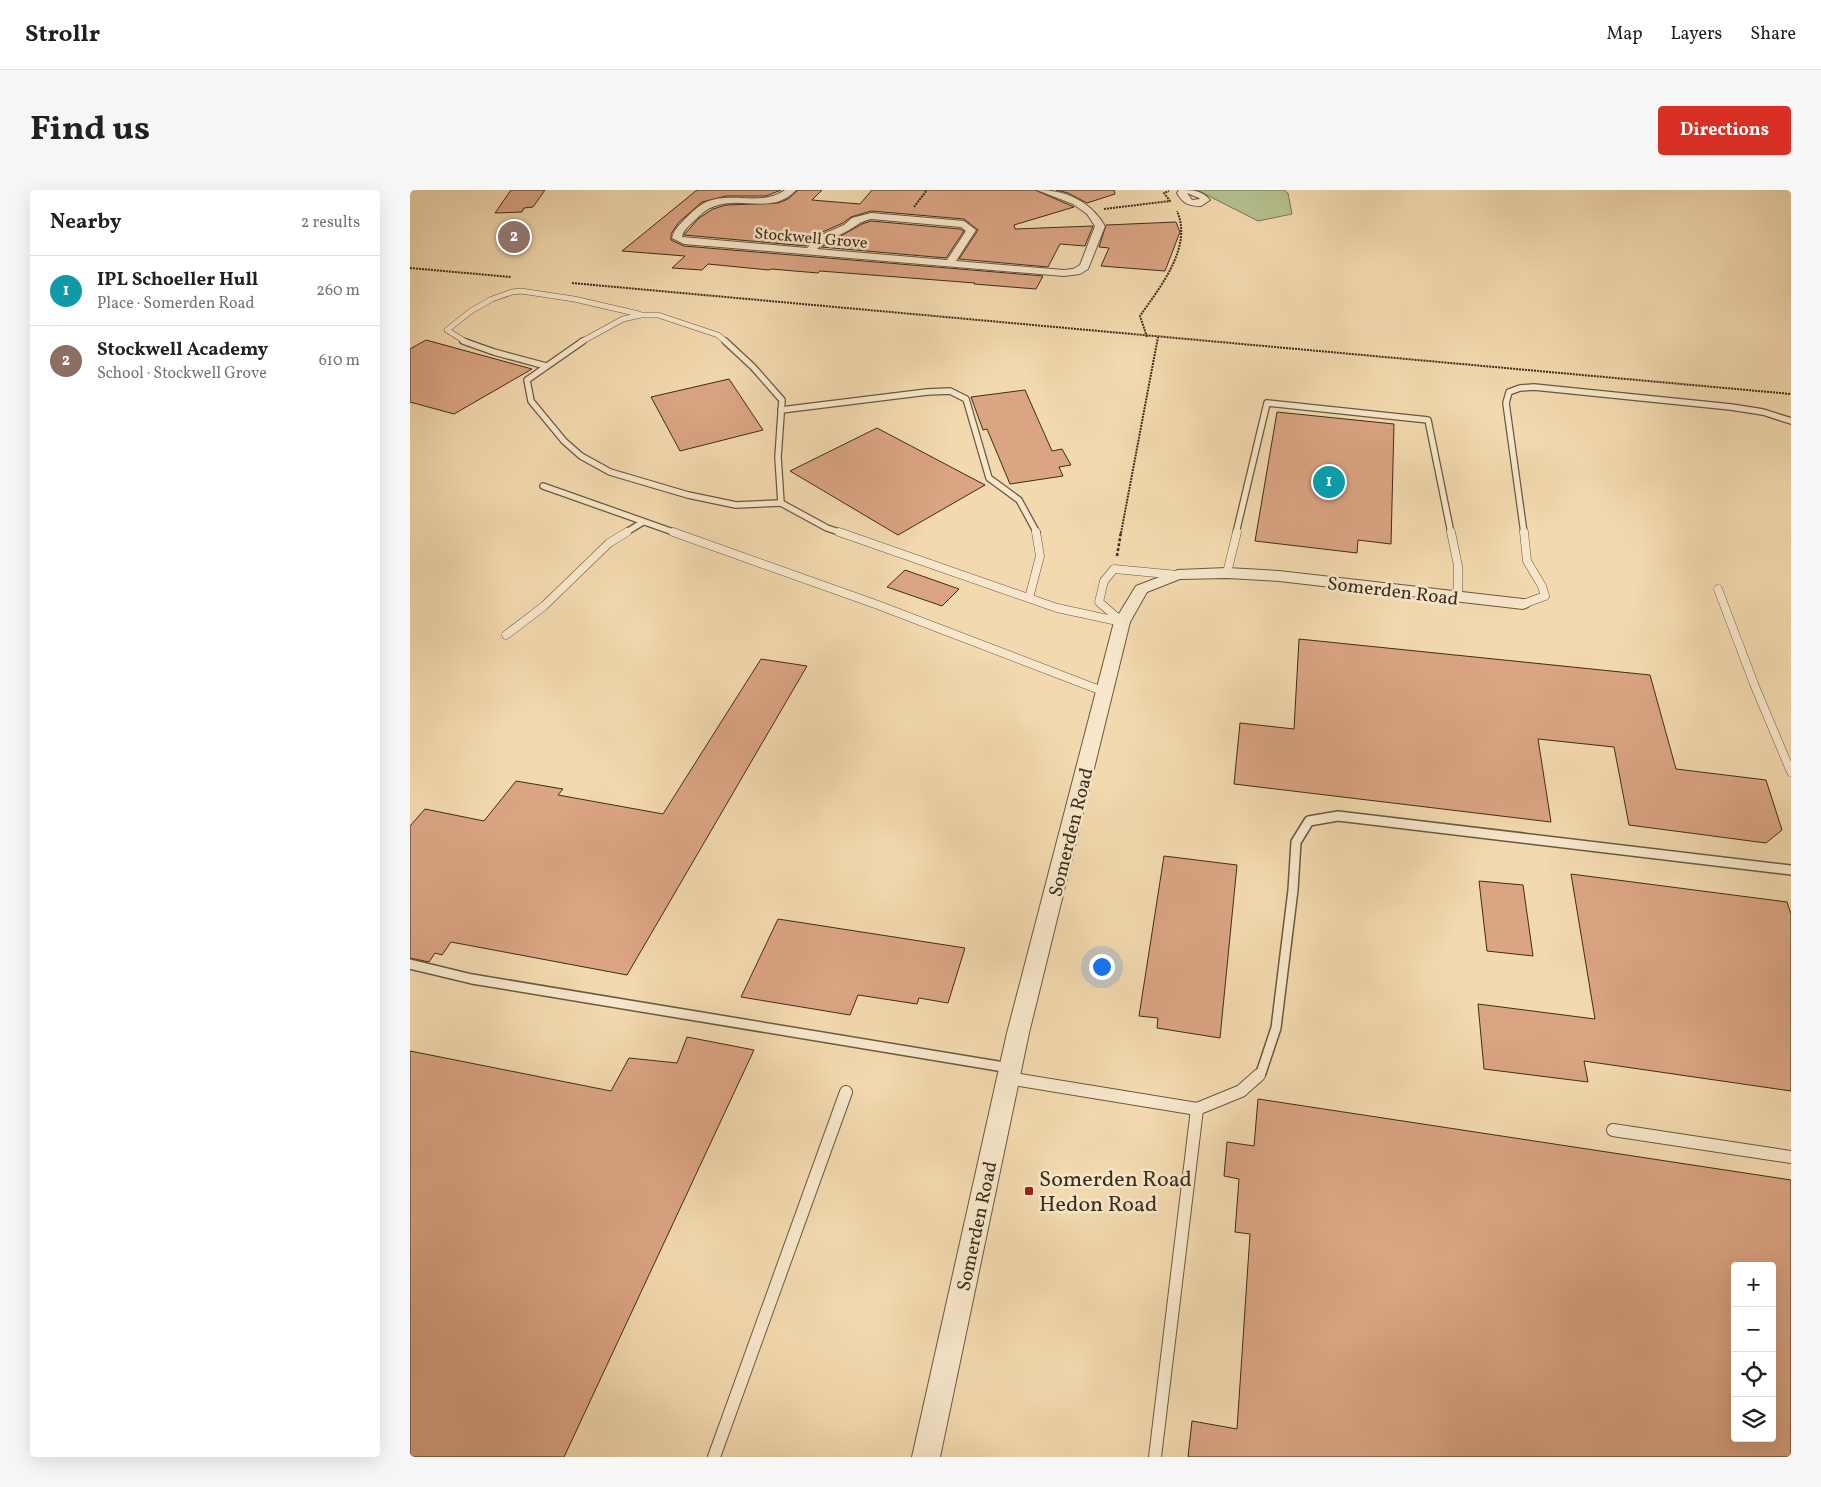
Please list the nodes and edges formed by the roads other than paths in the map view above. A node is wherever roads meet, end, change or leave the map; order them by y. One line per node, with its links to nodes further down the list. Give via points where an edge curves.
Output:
1 (791, 190): 3 (street, Stockwell Grove, via 778,200 726,200 709,205 678,232 677,238)
2 (1042, 190): 4 (street, Stockwell Grove, via 1061,194 1096,216 1100,226 1084,267 1064,273)
3 (809, 252): 4 (street, Stockwell Grove); 4 (street, via 822,238 855,220 871,216 964,224 971,230)
4 (949, 264)
5 (641, 315): 6 (lane, via 623,319); 6 (lane, via 593,302 520,291 488,302 447,330 453,336 482,348); 7 (lane, via 658,316 718,335 782,400)
6 (546, 366): 10 (lane, via 527,380 531,401 581,456 610,472 688,495 736,505)
7 (781, 410): 10 (lane, via 778,457); 16 (lane, via 927,392 950,392 966,400 989,478 1019,500 1036,529 1040,556)
8 (1791, 421): 17 (lane, via 1731,407 1534,387 1509,392 1506,403 1525,558 1543,585 1545,596)
9 (543, 486): 11 (lane)
10 (781, 503): 16 (lane, via 827,528)
11 (644, 522): 19 (lane, via 609,543 544,606); 20 (lane)
12 (1227, 573): 13 (street, Somerden Road); 15 (street, Somerden Road); 15 (lane, via 1267,403 1428,420 1458,566)
13 (1178, 575): 18 (street, Somerden Road, via 1141,589); 18 (lane, via 1114,569 1104,581 1099,602)
14 (1718, 589): 21 (lane)
15 (1458, 597): 17 (street, Somerden Road)
16 (1029, 598): 18 (lane, via 1057,608)
17 (1523, 604)
18 (1122, 622): 20 (street, Somerden Road)
19 (506, 635)
20 (1105, 692): 24 (street, Somerden Road)
21 (1791, 772)
22 (1791, 870): 26 (lane, via 1338,816 1309,821 1296,842 1276,1028 1261,1072 1241,1092)
23 (410, 964): 24 (lane, via 472,979)
24 (1009, 1073): 26 (lane); 30 (street, Somerden Road)
25 (846, 1092): 29 (lane)
26 (1197, 1109): 31 (lane)
27 (1613, 1130): 28 (lane)
28 (1791, 1157)
29 (714, 1457)
30 (926, 1457)
31 (1155, 1457)

